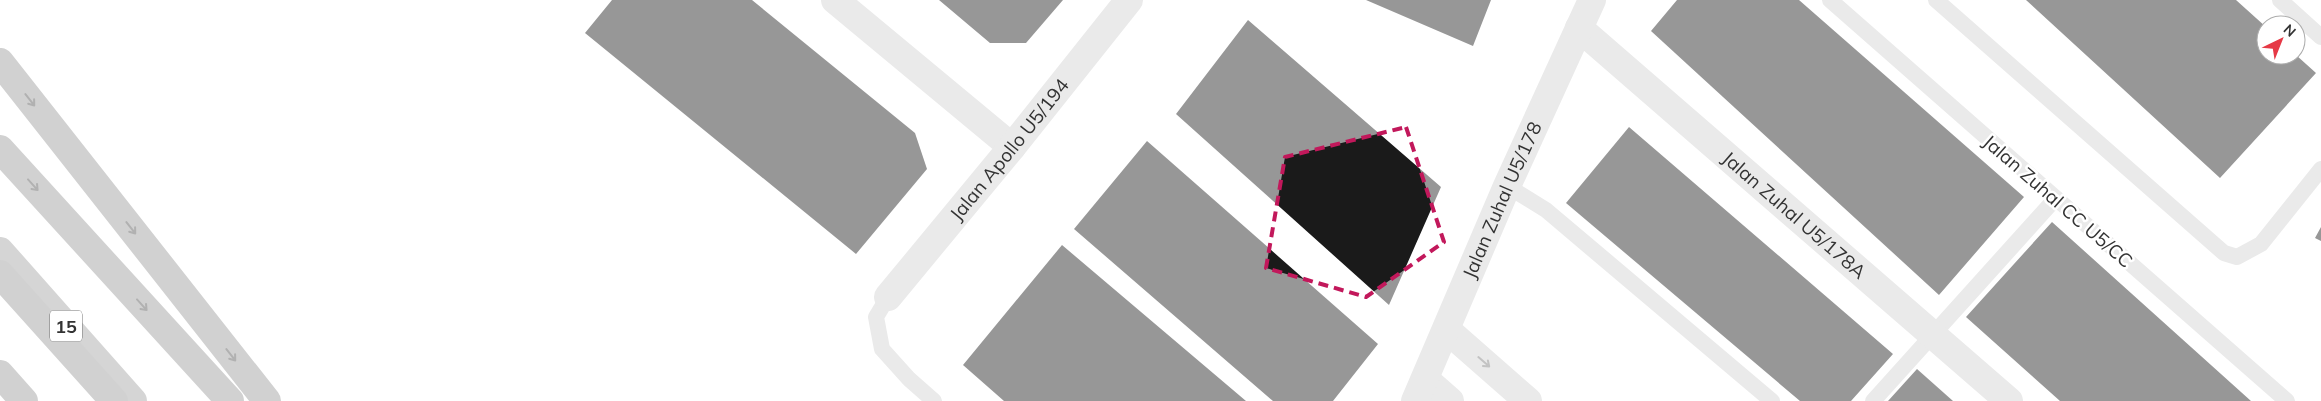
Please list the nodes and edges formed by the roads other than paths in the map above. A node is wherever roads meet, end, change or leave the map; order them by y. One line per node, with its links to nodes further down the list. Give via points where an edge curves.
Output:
1 (836, 0): 10 (street)
2 (1129, 0): 10 (street, Jalan Apollo U5/194)
3 (1592, 0): 7 (street, Jalan Zuhal U5/178)
4 (1830, 0): 14 (lane, Jalan Zuhal CC U5/CC)
5 (1936, 0): 12 (lane, via 2224,253 2237,257 2261,244)
6 (2280, 0): 8 (lane)
7 (1579, 28): 13 (street, Jalan Zuhal U5/178); 19 (street, Jalan Zuhal U5/178A)
8 (2321, 37)
9 (0, 62): 28 (highway, one-way to 28)
10 (1012, 148): 17 (street, Jalan Apollo U5/194)
11 (0, 149): 27 (highway, one-way to 27)
12 (2321, 169)
13 (1506, 186): 18 (street, Jalan Zuhal U5/178); 32 (lane, via 1546,210)
14 (2056, 198): 19 (lane); 35 (lane, Jalan Zuhal CC U5/CC)
15 (0, 251): 26 (highway, 15)
16 (0, 274): 25 (highway)
17 (888, 297): 29 (lane, via 876,317 882,349)
18 (1447, 330): 22 (street, Jalan Zuhal U5/178); 31 (street, one-way to 31)
19 (1933, 335): 33 (lane); 34 (street, Jalan Zuhal U5/178A)
20 (0, 374): 24 (highway)
21 (0, 387): 23 (highway)
22 (1420, 390): 30 (street)
23 (13, 401)
24 (24, 401)
25 (114, 401)
26 (133, 401)
27 (230, 401)
28 (267, 401)
29 (934, 401)
30 (1450, 401)
31 (1528, 401)
32 (1772, 401)
33 (1873, 401)
34 (2009, 401)
35 (2287, 401)

